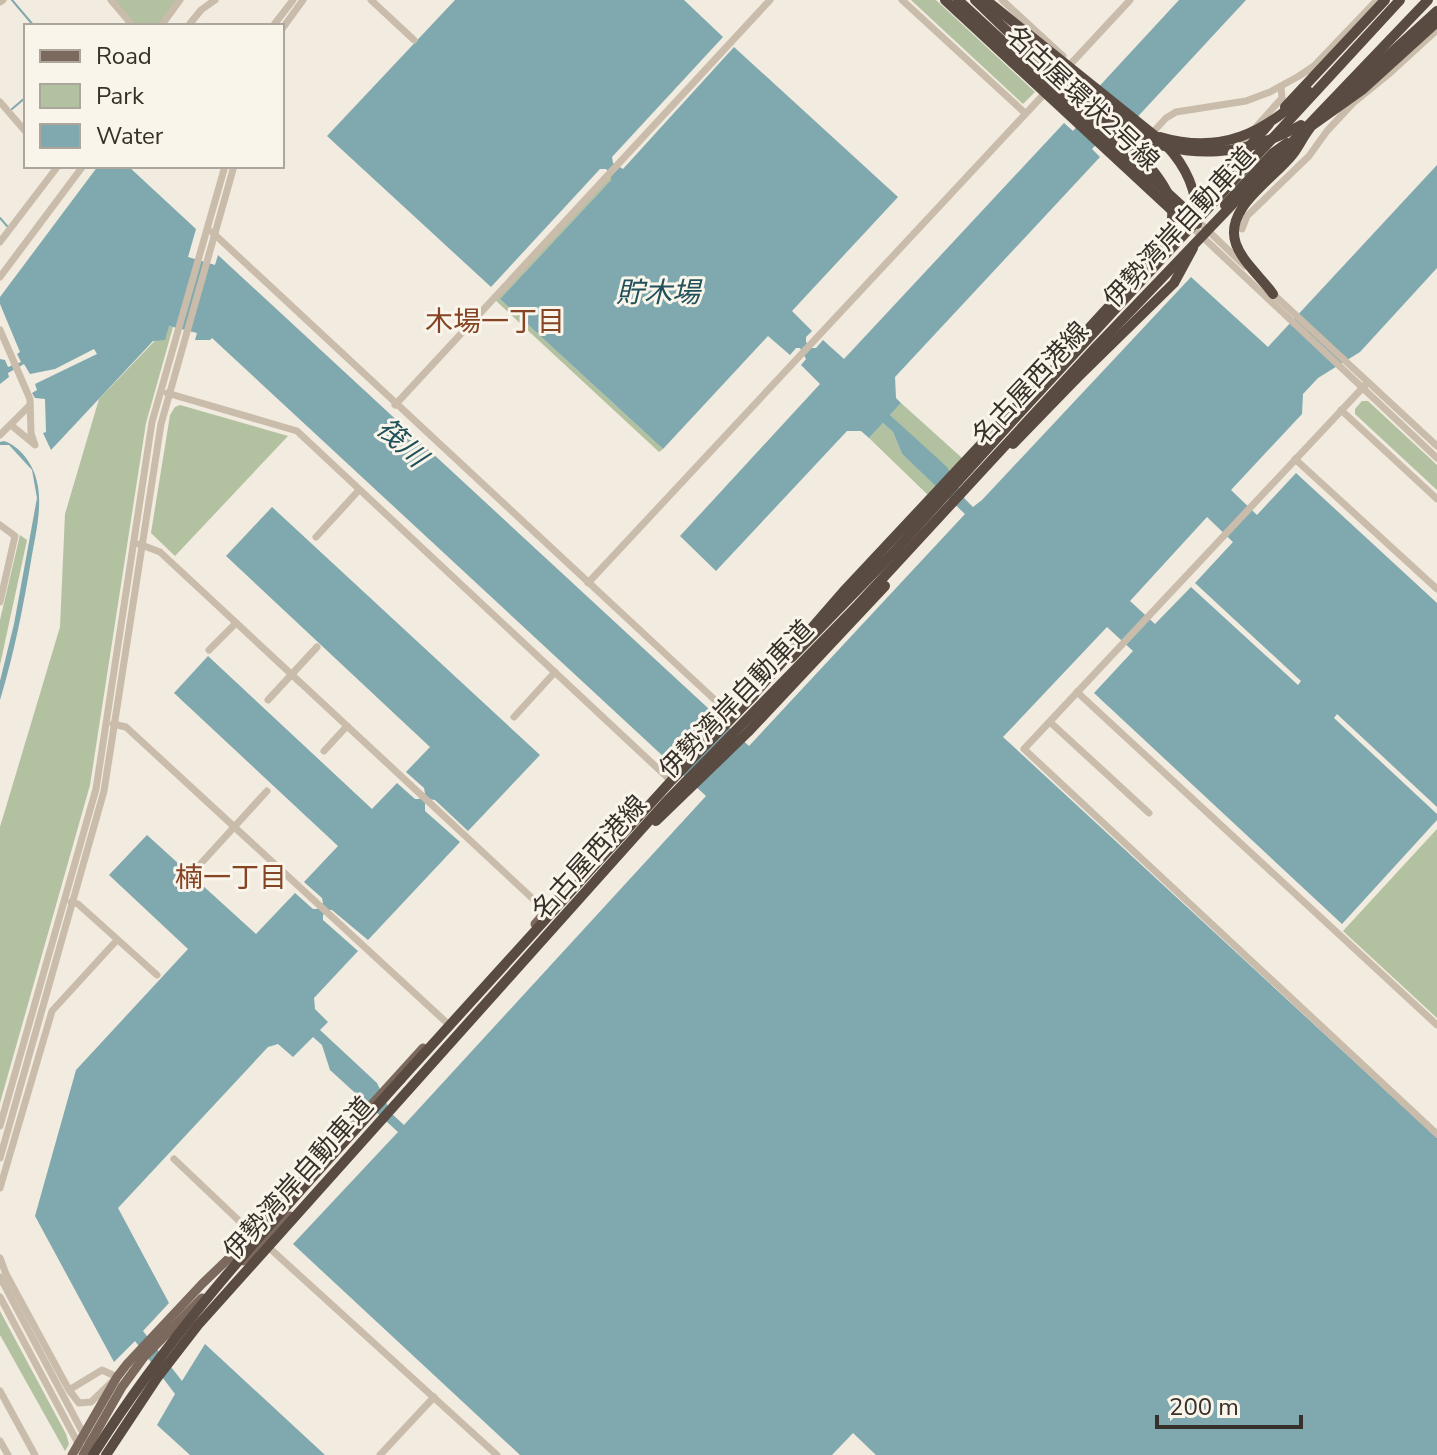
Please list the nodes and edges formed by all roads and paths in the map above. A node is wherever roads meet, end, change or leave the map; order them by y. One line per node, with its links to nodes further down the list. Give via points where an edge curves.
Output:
1 (111, 0): 21 (street)
2 (180, 0): 22 (street)
3 (215, 0): 23 (street)
4 (293, 0): 24 (street)
5 (303, 0): 25 (street)
6 (371, 0): 27 (street)
7 (770, 0): 54 (street)
8 (902, 0): 32 (street)
9 (945, 0): 29 (highway, 名古屋環状2号線)
10 (958, 0): 29 (highway, 名古屋環状2号線)
11 (975, 0): 29 (highway, bridge)
12 (986, 0): 17 (highway, bridge, via 1119,117 1161,138 1197,144 1239,138 1281,116); 64 (highway, bridge, via 1172,151 1192,184 1197,226 1189,259 1174,283)
13 (1002, 0): 28 (street)
14 (1130, 0): 28 (street)
15 (1377, 0): 30 (street, via 1314,66)
16 (1385, 0): 41 (highway)
17 (1397, 0): 56 (highway, 伊勢湾岸自動車道, bridge)
18 (1428, 0): 64 (highway, 伊勢湾岸自動車道, bridge)
19 (1437, 11): 29 (highway, bridge, via 1319,115 1267,141 1231,151 1188,151 1144,139)
20 (1437, 22): 33 (highway, bridge, via 1381,74)
21 (131, 24)
22 (162, 24)
23 (190, 24)
24 (275, 24)
25 (284, 26)
26 (1437, 30): 43 (street, via 1353,103 1309,156 1247,216)
27 (414, 40)
28 (1071, 63): 29 (street)
29 (1052, 87): 32 (street); 35 (highway, 名古屋環状2号線); 56 (highway, bridge, via 1160,180 1170,198 1171,223 1155,254)
30 (1281, 87): 36 (street, via 1234,105 1176,112); 41 (street, via 1282,98 1246,138)
31 (0, 102): 34 (street)
32 (1025, 113): 68 (street)
33 (1314, 124): 42 (highway, via 1273,153); 47 (highway, via 1246,204 1234,226 1239,250)
34 (24, 130)
35 (1112, 149): 36 (highway, 名古屋環状2号線); 42 (highway, 名古屋環状2号線)
36 (1129, 158): 42 (highway, 名古屋環状2号線)
37 (56, 168): 45 (street)
38 (82, 168): 46 (street)
39 (225, 168): 44 (street)
40 (233, 168): 44 (street)
41 (1226, 173): 42 (street)
42 (1198, 228): 47 (street); 48 (street); 50 (main road, 名古屋西港線); 64 (main road, 名古屋西港線, bridge)
43 (1242, 229)
44 (210, 235): 52 (street); 54 (street)
45 (0, 242)
46 (0, 277)
47 (1273, 294): 48 (street)
48 (1292, 317): 51 (street)
49 (0, 330): 53 (street)
50 (1063, 360): 56 (highway); 78 (main road, 名古屋西港線, bridge)
51 (1365, 385): 55 (street); 59 (street); 60 (street)
52 (165, 392): 62 (street, via 297,431); 67 (street, via 152,422)
53 (30, 405): 57 (street); 57 (street, via 35,445)
54 (395, 405): 68 (street)
55 (1341, 410): 61 (street); 63 (street)
56 (1015, 413): 114 (highway, 伊勢湾岸自動車道, bridge, via 869,563 228,1273)
57 (11, 425): 58 (street)
58 (0, 435)
59 (1437, 446)
60 (1437, 458)
61 (1295, 459): 69 (street); 76 (street)
62 (359, 490): 66 (street); 74 (street)
63 (1437, 499)
64 (944, 510): 91 (highway, 伊勢湾岸自動車道, bridge); 91 (highway, bridge, via 853,621); 102 (main road, 名古屋西港線, bridge)
65 (0, 525): 70 (street, via 15,536)
66 (316, 537)
67 (138, 544): 71 (street, via 160,552); 81 (street)
68 (588, 583): 78 (street)
69 (1437, 589)
70 (0, 602)
71 (236, 623): 73 (street); 75 (street)
72 (317, 647): 75 (street)
73 (209, 650)
74 (555, 672): 79 (street); 84 (street)
75 (292, 675): 77 (street); 82 (street)
76 (1077, 692): 80 (street); 95 (street)
77 (268, 700)
78 (730, 714): 84 (main road, 名古屋西港線)
79 (514, 717)
80 (1050, 722): 86 (street); 97 (street, via 1024,749)
81 (111, 723): 87 (street, via 126,727); 89 (street)
82 (347, 726): 83 (street); 90 (street)
83 (324, 751)
84 (669, 779): 90 (main road, 名古屋西港線)
85 (267, 791): 87 (street)
86 (1149, 813)
87 (234, 828): 88 (street); 94 (street)
88 (194, 871)
89 (69, 901): 92 (street); 96 (street); 98 (street)
90 (546, 911): 94 (main road, 名古屋西港線)
91 (565, 911): 118 (highway, 伊勢湾岸自動車道, bridge, via 217,1302)
92 (117, 940): 93 (street); 100 (street, via 52,1011)
93 (157, 975)
94 (447, 1023): 101 (main road, 名古屋西港線)
95 (1437, 1025)
96 (0, 1126)
97 (1437, 1134)
98 (0, 1158)
99 (174, 1159): 101 (street)
100 (0, 1188)
101 (253, 1235): 102 (street); 106 (main road, 名古屋西港線, via 202,1284)
102 (264, 1243): 106 (main road, 名古屋西港線); 111 (street)
103 (0, 1258): 109 (street)
104 (0, 1277): 112 (street)
105 (0, 1297): 114 (street)
106 (156, 1340): 107 (main road, 名古屋西港線)
107 (142, 1354): 108 (main road, 名古屋西港線); 114 (main road, 名古屋西港線)
108 (117, 1377): 109 (street, via 102,1370); 109 (street, via 91,1402 79,1403); 112 (main road, 名古屋西港線)
109 (69, 1390)
110 (0, 1391): 116 (street)
111 (434, 1397): 119 (street); 120 (street)
112 (83, 1434): 114 (main road, 名古屋西港線)
113 (0, 1441): 115 (street)
114 (86, 1452): 117 (main road, 名古屋西港線)
115 (8, 1455)
116 (35, 1455)
117 (72, 1455)
118 (106, 1455)
119 (380, 1455)
120 (497, 1455)

